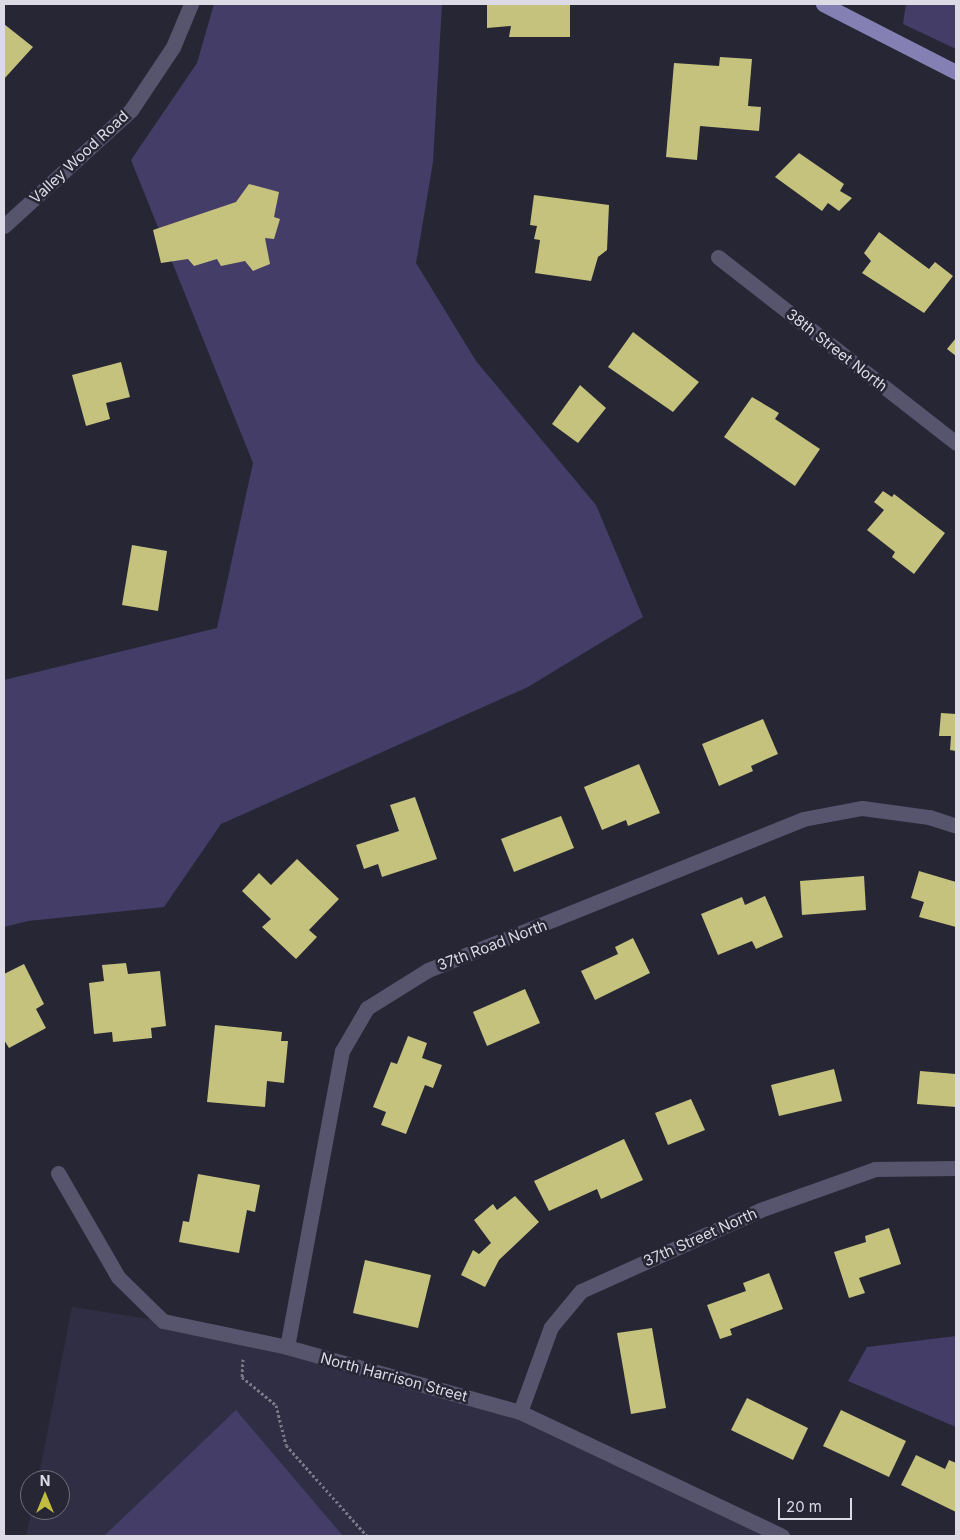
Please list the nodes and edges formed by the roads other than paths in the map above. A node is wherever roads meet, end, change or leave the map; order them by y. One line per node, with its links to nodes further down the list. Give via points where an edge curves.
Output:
1 (190, 4): 4 (street, Valley Wood Road, via 173,47 131,110)
2 (823, 4): 3 (main road)
3 (956, 72)
4 (4, 226)
5 (718, 257): 6 (street, 38th Street North)
6 (956, 443)
7 (956, 826): 10 (street, 37th Road North, via 929,817 862,808 803,819 428,970 367,1008 342,1050)
8 (956, 1168): 11 (street, 37th Street North, via 875,1169 760,1210 581,1291 551,1327)
9 (58, 1173): 10 (street, North Harrison Street, via 118,1277 163,1321)
10 (287, 1347): 11 (street, North Harrison Street)
11 (520, 1412): 12 (street, North Harrison Street)
12 (782, 1536)

